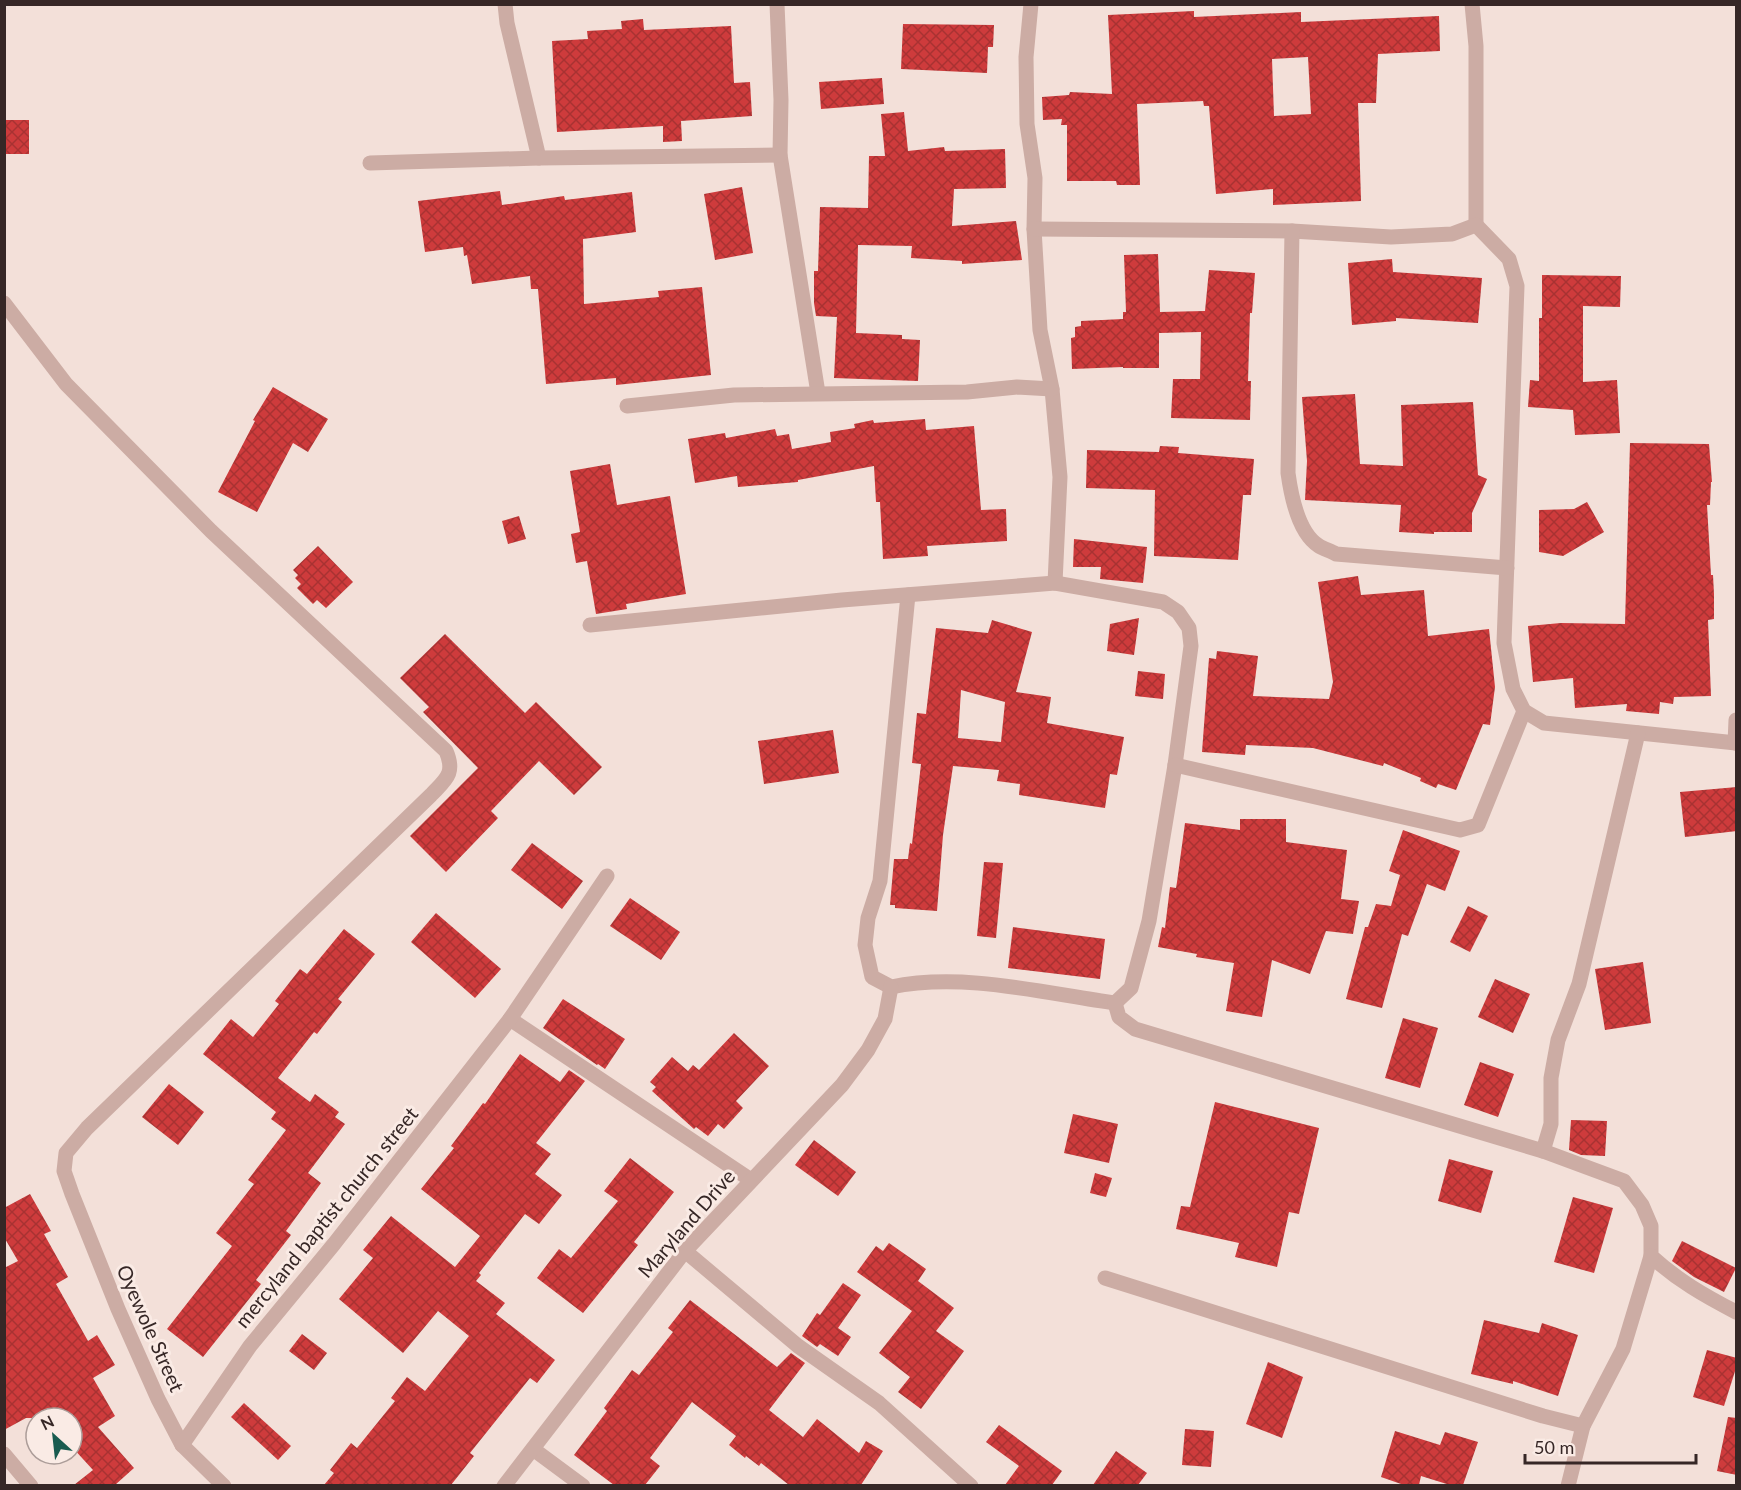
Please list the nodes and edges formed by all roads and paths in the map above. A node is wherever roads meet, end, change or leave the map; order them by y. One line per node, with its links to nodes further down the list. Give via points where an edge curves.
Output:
1 (505, 4): 6 (street)
2 (777, 4): 5 (street)
3 (1031, 4): 9 (street, via 1026,57 1027,124 1035,178)
4 (1472, 4): 8 (street, via 1476,46)
5 (780, 154): 6 (street); 13 (street)
6 (539, 158): 7 (street)
7 (370, 163)
8 (1476, 225): 10 (street, via 1452,234 1391,237); 15 (street, via 1509,259 1517,286)
9 (1034, 230): 10 (street); 12 (street, via 1040,330)
10 (1292, 231): 15 (street, via 1288,473 1300,523 1317,546 1336,554)
11 (4, 303): 35 (street, Oyewole Street, via 66,384 211,531 446,751 450,761 449,776 431,795 87,1128 66,1153 64,1172 118,1309)
12 (1052, 389): 13 (street); 16 (street, via 1060,477)
13 (818, 393): 14 (street, via 734,395)
14 (627, 406)
15 (1507, 568): 19 (street, via 1504,643 1513,689)
16 (1055, 584): 17 (street); 23 (street, via 1163,602 1178,612 1189,628 1191,646)
17 (908, 595): 18 (street); 25 (street, via 880,881 868,918 865,945 872,977)
18 (590, 625)
19 (1524, 711): 21 (street, via 1544,723); 23 (street, via 1478,825 1460,830)
20 (1737, 720): 22 (street)
21 (1638, 733): 22 (street); 28 (street, via 1579,984 1558,1040 1551,1078 1551,1125)
22 (1736, 743)
23 (1175, 765): 26 (street, via 1149,921 1131,988)
24 (608, 876): 27 (street, mercyland baptist church street)
25 (891, 987): 26 (street, via 968,982); 29 (street, Maryland Drive, via 885,1019 868,1050 842,1085)
26 (1115, 1003): 28 (street, via 1119,1017 1135,1029)
27 (510, 1019): 29 (street); 35 (street, mercyland baptist church street, via 250,1346)
28 (1544, 1151): 31 (street, via 1624,1181 1642,1205 1651,1226)
29 (751, 1180): 30 (street, Maryland Drive)
30 (685, 1251): 36 (street, Maryland Drive); 42 (street, via 798,1346 879,1403)
31 (1651, 1256): 33 (street, via 1671,1275); 34 (street, via 1623,1349)
32 (1105, 1278): 34 (street)
33 (1737, 1312)
34 (1583, 1426): 43 (street)
35 (182, 1445): 39 (street, Oyewole Street)
36 (533, 1449): 40 (street, Maryland Drive); 41 (street)
37 (4, 1454): 38 (street)
38 (31, 1485)
39 (224, 1485)
40 (504, 1485)
41 (583, 1485)
42 (971, 1485)
43 (1568, 1485)

